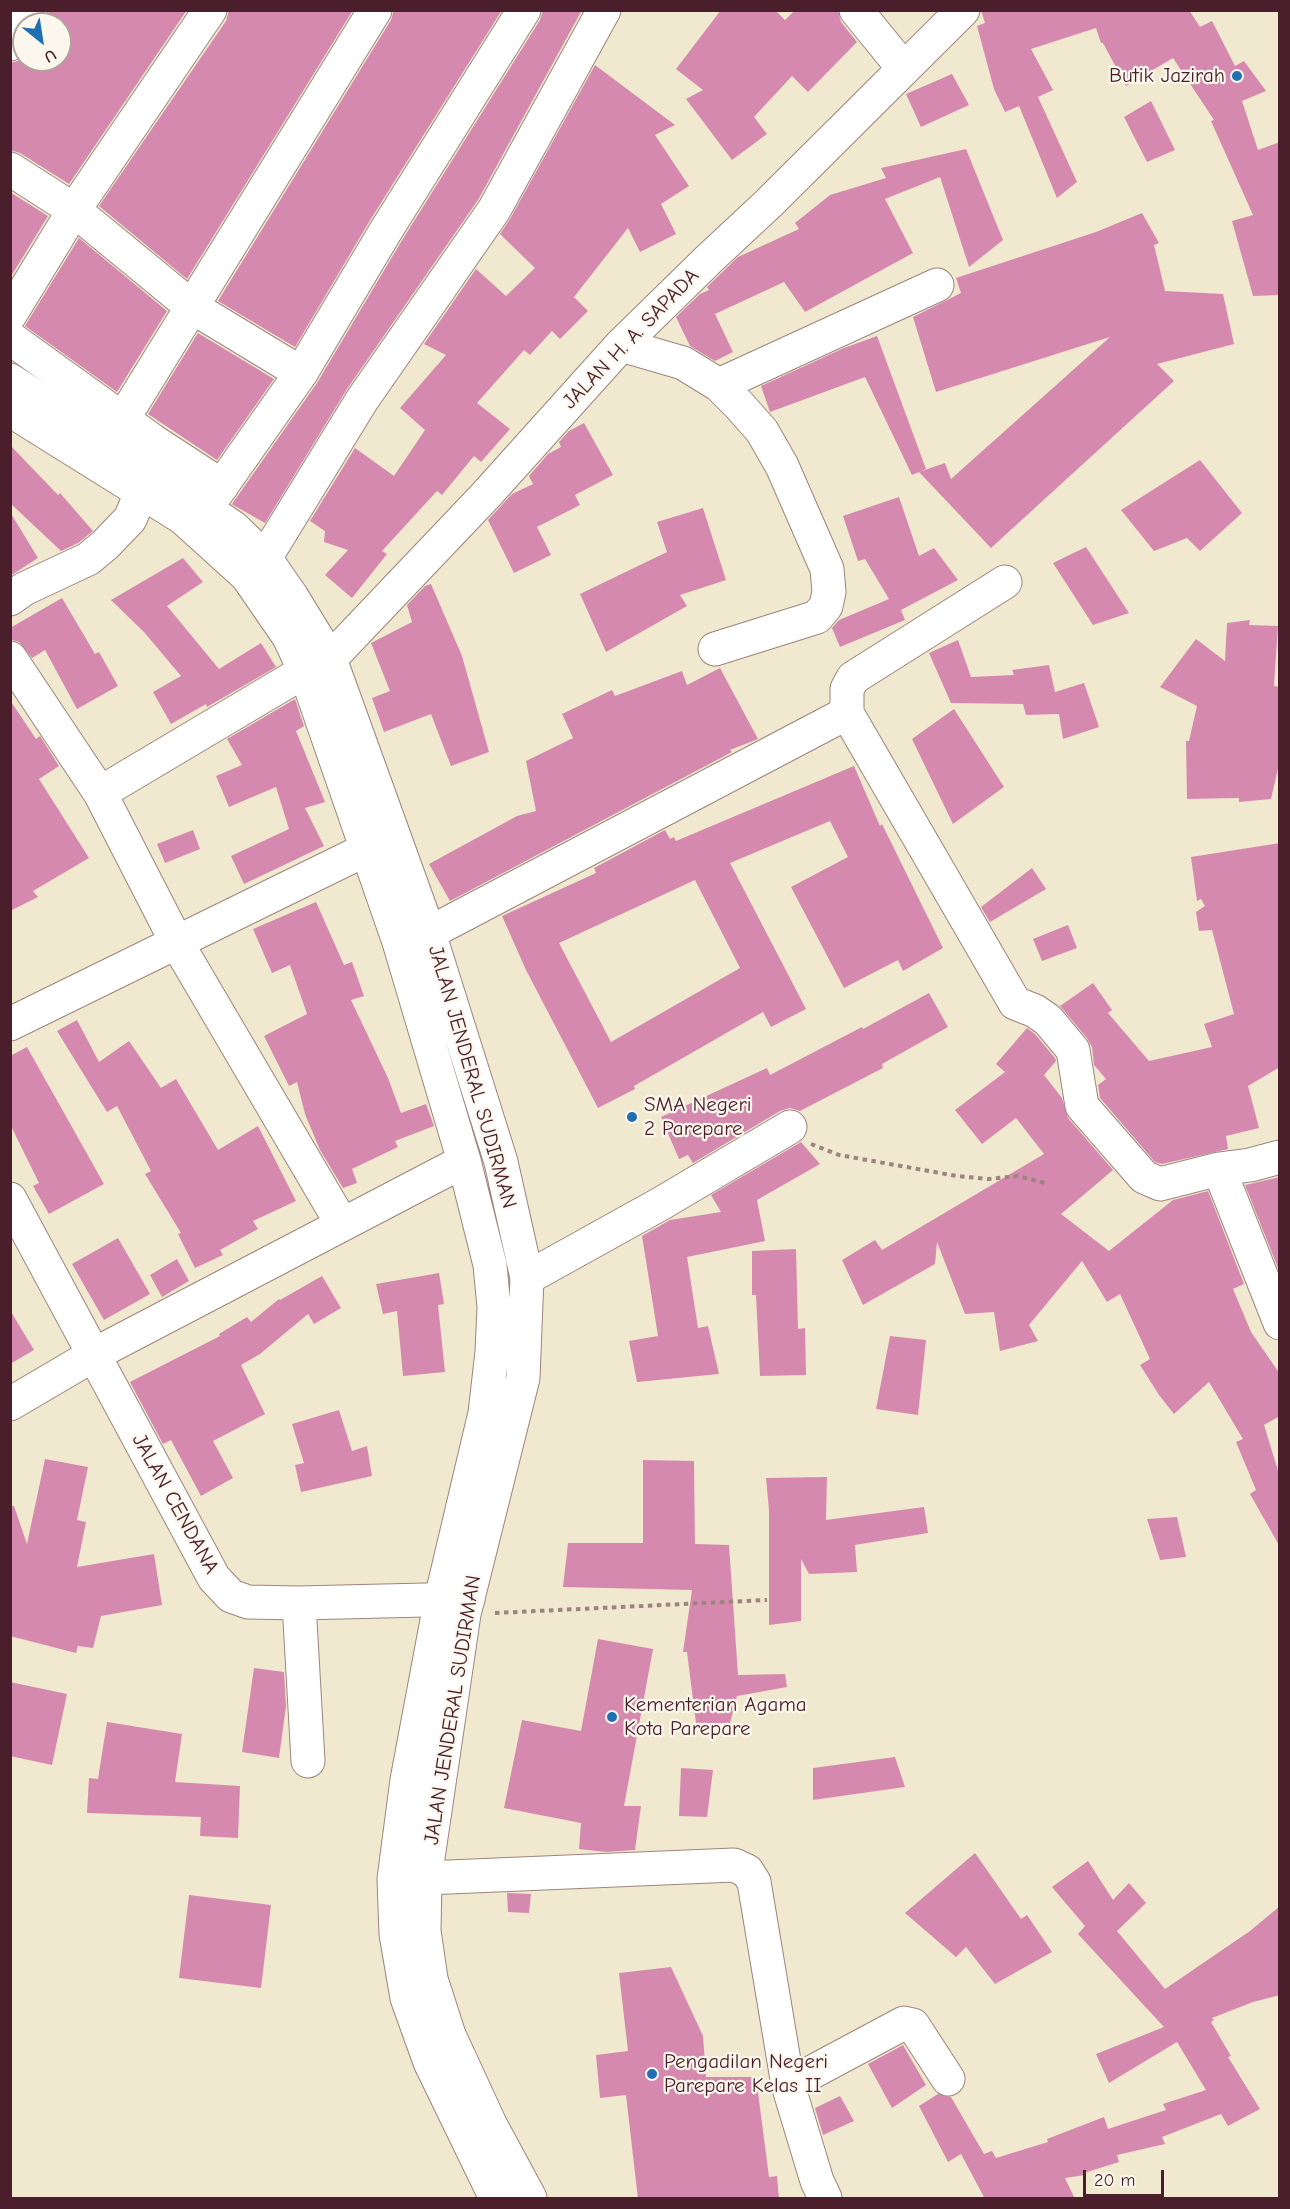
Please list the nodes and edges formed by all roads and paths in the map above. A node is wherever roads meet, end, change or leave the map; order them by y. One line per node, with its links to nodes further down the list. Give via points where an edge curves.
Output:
1 (31, 10): 8 (street)
2 (210, 10): 11 (street)
3 (375, 10): 13 (street)
4 (524, 10): 17 (street)
5 (604, 10): 24 (street, via 494,210 362,400)
6 (856, 10): 9 (street)
7 (963, 10): 9 (street, JALAN H. A. SAPADA)
8 (10, 44)
9 (904, 69): 16 (street, JALAN H. A. SAPADA)
10 (10, 169): 11 (street)
11 (75, 210): 13 (street); 14 (street)
12 (938, 285): 19 (street)
13 (192, 307): 17 (street); 21 (street)
14 (10, 315)
15 (10, 338): 21 (street)
16 (621, 345): 19 (street, via 683,363); 29 (street, JALAN H. A. SAPADA, via 486,495)
17 (301, 373): 23 (street)
18 (10, 380): 21 (street, JALAN JENDERAL SUDIRMAN)
19 (719, 385): 27 (street, via 762,431 782,466 827,569 830,592 817,617)
20 (10, 410): 22 (street, JALAN JENDERAL SUDIRMAN)
21 (116, 431): 23 (street, JALAN JENDERAL SUDIRMAN)
22 (142, 491): 26 (street, via 130,519 88,559); 29 (street, JALAN JENDERAL SUDIRMAN, via 183,518 247,576 289,637)
23 (214, 497): 24 (street, JALAN JENDERAL SUDIRMAN, via 234,528)
24 (265, 558): 29 (street, JALAN JENDERAL SUDIRMAN, via 292,597)
25 (1005, 582): 30 (street, via 852,678 847,689)
26 (10, 599)
27 (715, 649)
28 (10, 658): 31 (street)
29 (317, 665): 31 (street, JALAN H. A. SAPADA); 32 (street, JALAN JENDERAL SUDIRMAN); 33 (street, JALAN JENDERAL SUDIRMAN)
30 (847, 713): 33 (street); 39 (street, via 1015,1003 1048,1020 1073,1050 1082,1106 1144,1177 1160,1184)
31 (100, 793): 34 (street)
32 (366, 849): 33 (street, JALAN JENDERAL SUDIRMAN); 34 (street)
33 (414, 937): 38 (street, JALAN JENDERAL SUDIRMAN); 43 (street, JALAN JENDERAL SUDIRMAN, via 501,1162)
34 (177, 943): 35 (street); 42 (street)
35 (10, 1024)
36 (790, 1127): 40 (path, via 817,1148 839,1155 957,1176 1018,1176); 43 (street)
37 (1280, 1157): 39 (street)
38 (464, 1161): 42 (street); 49 (street, JALAN JENDERAL SUDIRMAN, via 490,1265 494,1306 485,1413)
39 (1219, 1169): 44 (street)
40 (1045, 1183)
41 (10, 1199): 45 (street, JALAN CENDANA)
42 (342, 1224): 45 (street)
43 (527, 1278): 49 (street, JALAN JENDERAL SUDIRMAN, via 523,1378)
44 (1280, 1323)
45 (95, 1354): 46 (street); 48 (street, JALAN CENDANA, via 214,1578 231,1596 248,1602)
46 (10, 1404)
47 (767, 1600): 49 (path)
48 (299, 1603): 49 (street, JALAN CENDANA); 50 (street)
49 (458, 1604): 51 (street, JALAN JENDERAL SUDIRMAN); 52 (street, JALAN JENDERAL SUDIRMAN, via 407,1780 394,1879)
50 (308, 1761)
51 (425, 1878): 52 (street, JALAN JENDERAL SUDIRMAN); 54 (street, via 734,1865 747,1871 754,1882)
52 (410, 1932): 55 (street, JALAN JENDERAL SUDIRMAN, via 407,1998 430,2062); 56 (street, JALAN JENDERAL SUDIRMAN, via 449,2035)
53 (948, 2079): 54 (street, via 913,2025 904,2023)
54 (788, 2085): 57 (street)
55 (496, 2199)
56 (530, 2199)
57 (825, 2199)

